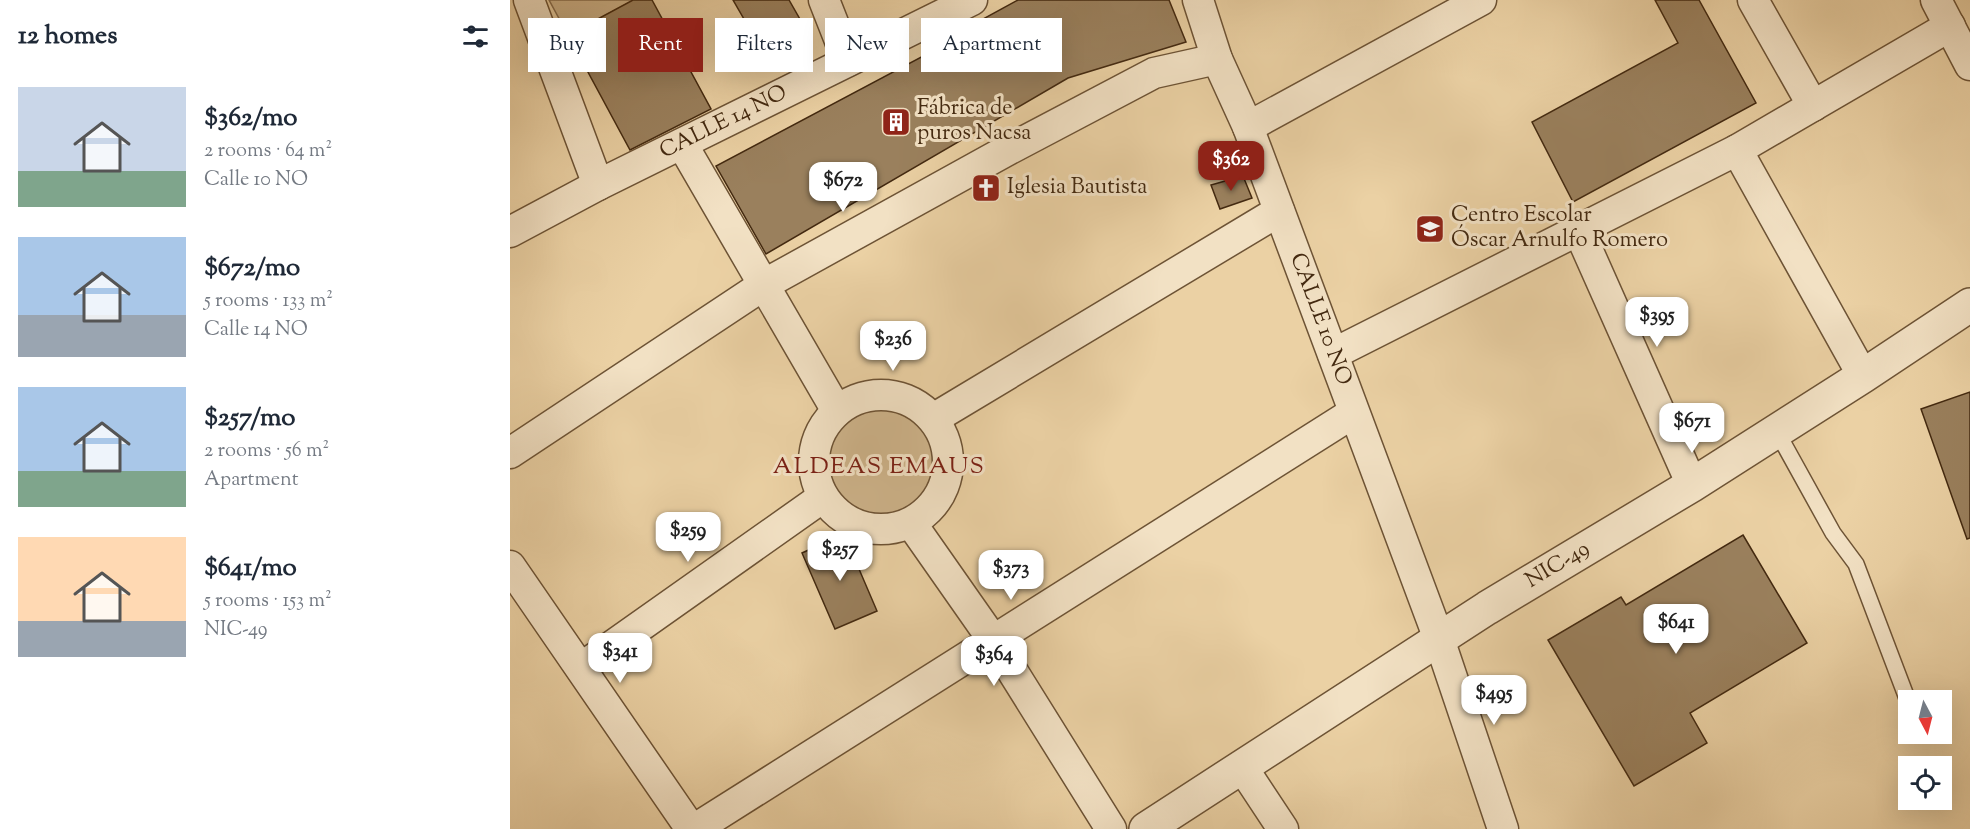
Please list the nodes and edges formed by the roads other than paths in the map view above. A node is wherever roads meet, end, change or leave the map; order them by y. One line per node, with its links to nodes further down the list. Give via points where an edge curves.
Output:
1 (529, 0): 17 (street)
2 (824, 0): 8 (street)
3 (1198, 0): 10 (street, CALLE 10 NO)
4 (1481, 0): 14 (street)
5 (1753, 0): 13 (street)
6 (962, 2): 9 (street, CALLE 14 NO)
7 (1943, 8): 11 (street); 13 (street)
8 (831, 18)
9 (909, 30)
10 (1217, 59): 14 (street, CALLE 10 NO); 21 (street, via 1154,74)
11 (1970, 65)
12 (828, 72): 15 (street, CALLE 14 NO)
13 (1813, 105): 16 (street)
14 (1248, 127): 18 (street, CALLE 10 NO)
15 (682, 144): 17 (street, CALLE 14 NO); 21 (street)
16 (1737, 150): 19 (street); 24 (street)
17 (598, 185): 20 (street, CALLE 14 NO)
18 (1279, 211): 23 (street, CALLE 10 NO); 27 (street)
19 (1579, 231): 23 (street); 30 (street)
20 (510, 232)
21 (765, 284): 25 (street); 29 (street)
22 (1970, 305): 24 (street, NIC-49 / NIC-49)
23 (1333, 354): 26 (street, CALLE 10 NO)
24 (1863, 376): 28 (street, NIC-49 / NIC-49)
25 (837, 411): 27 (street, via 861,398 887,395 912,403); 31 (street, via 816,442 815,480)
26 (1353, 413): 34 (street, CALLE 10 NO); 35 (street)
27 (933, 419): 32 (street, via 946,446 947,476 934,504)
28 (1776, 430): 30 (street, NIC-49 / NIC-49); 37 (lane, via 1833,533 1856,564)
29 (510, 453)
30 (1692, 485): 34 (street, NIC-49 / NIC-49)
31 (823, 497): 32 (street, via 835,512 872,529); 36 (street)
32 (911, 523): 35 (street)
33 (510, 566): 36 (street)
34 (1439, 639): 38 (street, NIC-49 / NIC-49); 43 (street, CALLE 10 NO)
35 (993, 640): 39 (street); 40 (street)
36 (580, 668): 39 (street)
37 (1904, 690)
38 (1242, 767): 41 (street, NIC-49 / NIC-49); 42 (street)
39 (693, 829)
40 (1111, 829)
41 (1146, 829)
42 (1283, 829)
43 (1503, 829)

